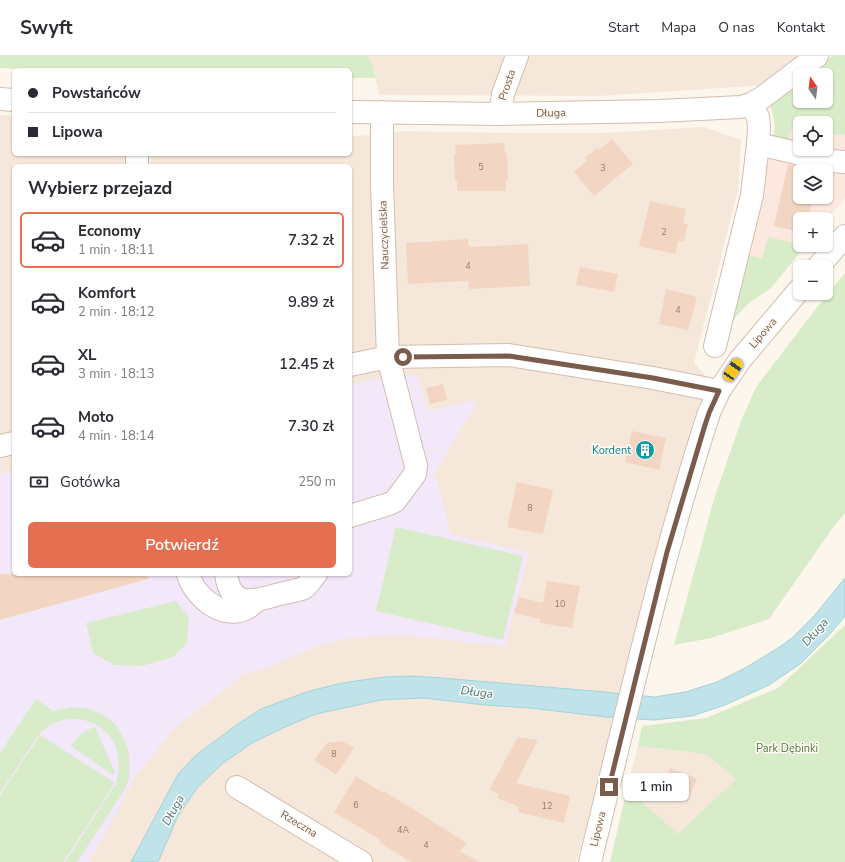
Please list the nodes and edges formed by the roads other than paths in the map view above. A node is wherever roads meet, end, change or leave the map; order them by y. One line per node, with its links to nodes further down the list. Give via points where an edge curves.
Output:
1 (517, 56): 8 (street, Prosta, via 503,94)
2 (817, 56): 5 (street)
3 (0, 99): 4 (street)
4 (12, 100)
5 (751, 104): 8 (street, Długa, via 741,107 659,111); 9 (street, via 758,117)
6 (352, 112): 7 (street, Długa)
7 (382, 112): 8 (street, Długa); 15 (street, Nauczycielska)
8 (500, 114)
9 (758, 144): 10 (street); 14 (street, via 752,195)
10 (845, 162)
11 (845, 236): 12 (street)
12 (824, 260)
13 (793, 297): 17 (street, Lipowa, via 740,360)
14 (715, 346)
15 (388, 357): 16 (street); 17 (street, via 509,356); 20 (street, Nauczycielska, via 416,466 415,474 395,501)
16 (352, 365)
17 (719, 391): 27 (street, Lipowa, via 705,425 667,552)
18 (12, 443): 19 (street)
19 (0, 446)
20 (352, 515)
21 (188, 576): 24 (street, via 195,589 218,609 238,612)
22 (226, 576): 24 (street, via 234,595 244,601)
23 (314, 576): 24 (street, via 304,588)
24 (257, 600)
25 (237, 787): 26 (street, Rzeczna)
26 (361, 862)
27 (590, 862)

